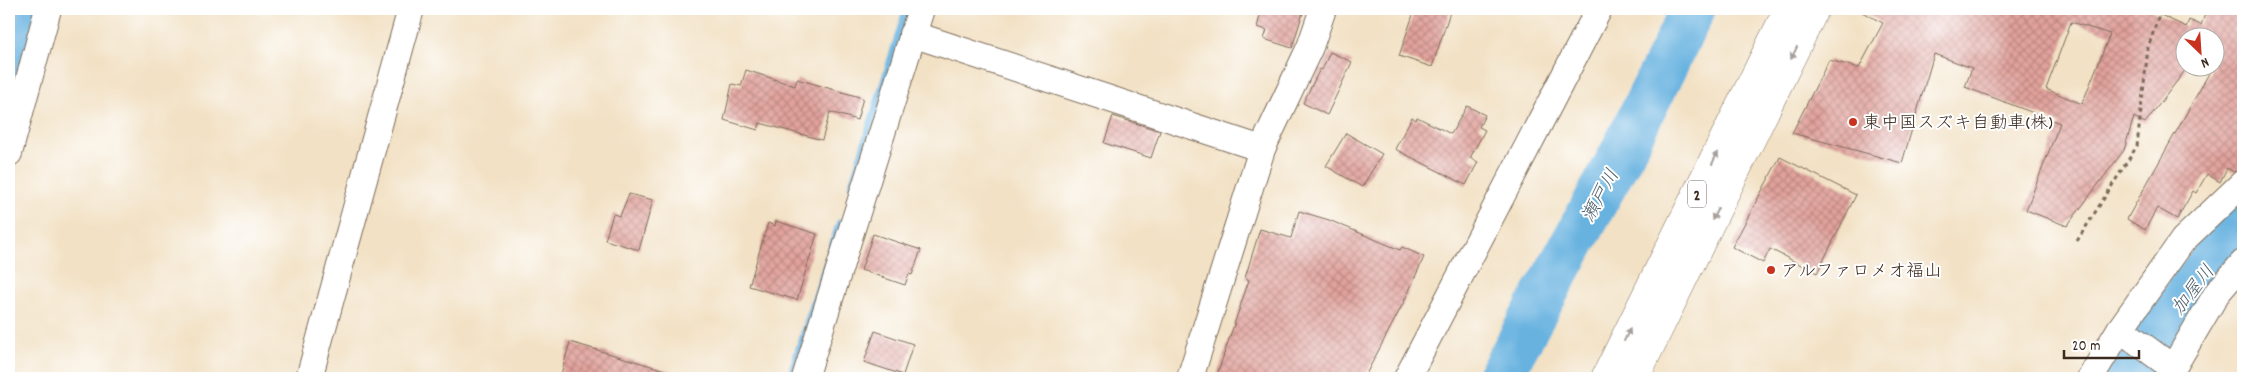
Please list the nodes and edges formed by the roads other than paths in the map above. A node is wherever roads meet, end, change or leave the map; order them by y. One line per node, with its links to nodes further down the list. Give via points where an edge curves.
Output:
1 (48, 9): 10 (street)
2 (411, 9): 15 (street)
3 (921, 9): 8 (street)
4 (1323, 9): 9 (street, via 1310,47)
5 (1599, 9): 18 (street)
6 (1788, 9): 19 (highway, 2, one-way to 6)
7 (1815, 9): 20 (highway, 2, one-way to 20)
8 (912, 34): 9 (street); 16 (street)
9 (1262, 149): 17 (street)
10 (9, 153)
11 (2243, 183): 13 (street, via 2183,240)
12 (2243, 263): 14 (street, via 2217,293)
13 (2124, 332): 14 (street); 21 (street)
14 (2168, 370)
15 (308, 378)
16 (805, 378)
17 (1190, 378)
18 (1407, 378)
19 (1605, 378)
20 (1636, 378)
21 (2090, 378)

